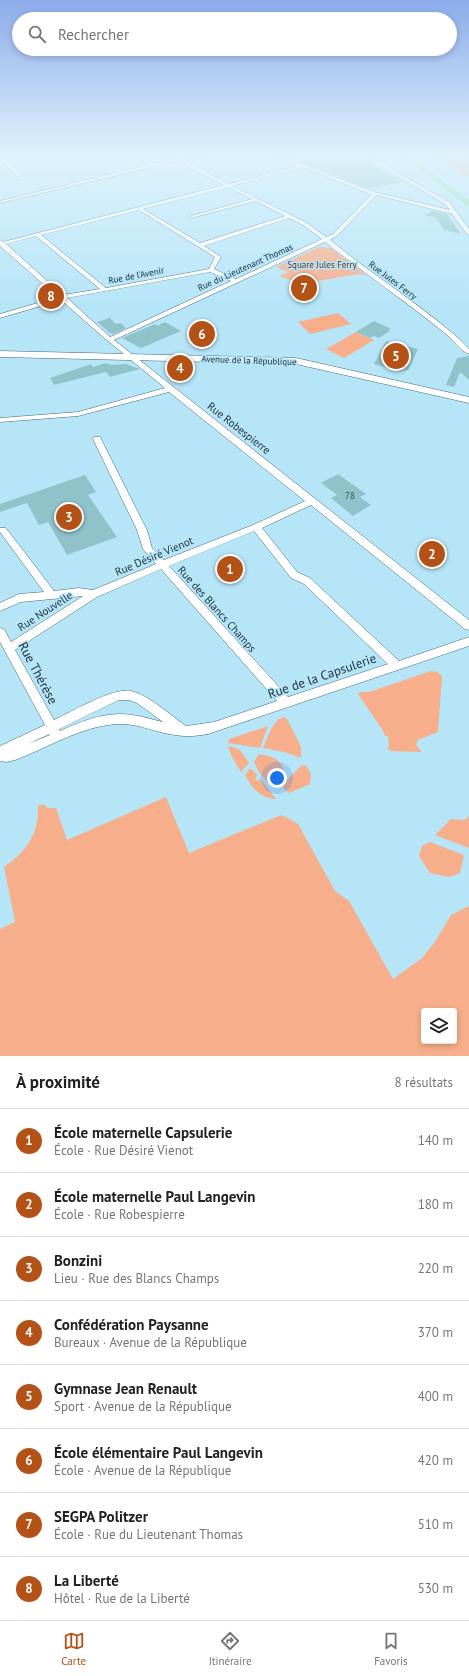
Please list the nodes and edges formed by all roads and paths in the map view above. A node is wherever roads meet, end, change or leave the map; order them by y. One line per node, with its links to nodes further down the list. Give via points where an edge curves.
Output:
1 (158, 203): 7 (street)
2 (243, 203): 9 (street)
3 (263, 203): 10 (street, Rue Jules Ferry)
4 (367, 203): 13 (street, Rue du Lieutenant Thomas, via 344,228)
5 (414, 203): 8 (street)
6 (446, 203): 8 (street)
7 (139, 208): 12 (street); 15 (street)
8 (455, 213): 11 (street)
9 (193, 216)
10 (290, 216): 13 (street, Rue Jules Ferry); 15 (street)
11 (469, 233)
12 (37, 235): 14 (street); 18 (street)
13 (327, 240): 17 (street, Rue du Lieutenant Thomas); 22 (street, Rue Jules Ferry, via 450,334)
14 (1, 243): 19 (street, Rue Robespierre)
15 (200, 245): 16 (street, via 218,258)
16 (212, 270): 17 (street); 18 (street, Rue de l'Avenir)
17 (236, 281): 21 (street, Rue du Lieutenant Thomas)
18 (105, 290): 19 (street, Rue de l'Avenir)
19 (64, 297): 20 (street, Rue de l'Avenir); 21 (street, Rue Robespierre)
20 (0, 316)
21 (110, 339): 24 (street, Rue Robespierre)
22 (469, 352)
23 (0, 354): 24 (main road, Avenue de la République)
24 (131, 357): 25 (street, Rue Robespierre); 26 (main road, Avenue de la République, via 296,361)
25 (170, 389): 27 (street, via 78,414); 29 (street, Rue Robespierre)
26 (469, 400)
27 (0, 420)
28 (97, 439): 32 (street, Rue des Blancs Champs, via 142,530 148,549)
29 (312, 501): 30 (street, Rue Désiré Vienot); 36 (street, Rue Robespierre)
30 (256, 527): 32 (street, Rue Désiré Vienot); 40 (street, via 294,575 307,581)
31 (3, 530): 34 (street)
32 (162, 565): 33 (street, Rue Désiré Vienot); 41 (street, Rue des Blancs Champs)
33 (94, 594): 34 (street, Rue Désiré Vienot, via 79,592); 39 (street, Rue Nouvelle)
34 (52, 595): 35 (street, Rue Désiré Vienot, via 20,598)
35 (0, 607)
36 (469, 626)
37 (0, 632): 39 (street, Rue Thérèse)
38 (469, 641): 40 (street, Rue de la Capsulerie)
39 (9, 648): 42 (street, Rue Thérèse)
40 (397, 666): 41 (street, Rue de la Capsulerie)
41 (286, 703): 43 (street, Rue de la Capsulerie, via 214,727 191,732)
42 (52, 727): 43 (street, via 118,695 130,695 141,700); 44 (street, Rue Thérèse); 45 (street)
43 (183, 731): 44 (street, Rue de la Capsulerie, via 170,730 147,721 119,718 98,722)
44 (57, 738): 46 (street, Rue de la Capsulerie, via 15,755)
45 (0, 752)
46 (0, 756)

